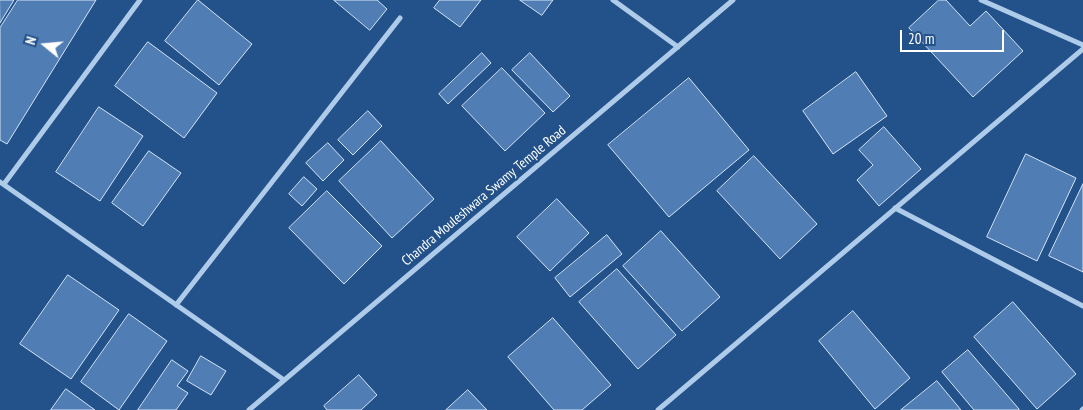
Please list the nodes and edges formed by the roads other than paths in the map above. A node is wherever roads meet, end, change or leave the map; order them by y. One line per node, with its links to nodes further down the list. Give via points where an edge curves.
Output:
1 (140, 0): 9 (street)
2 (613, 0): 7 (street)
3 (733, 0): 7 (street, Chandra Mouleshwara Swamy Temple Road)
4 (981, 0): 6 (street)
5 (400, 18): 11 (street)
6 (1083, 45)
7 (678, 47): 13 (street, Chandra Mouleshwara Swamy Temple Road)
8 (1083, 49): 10 (street)
9 (2, 183): 11 (street)
10 (895, 208): 12 (street); 15 (street)
11 (176, 305): 13 (street)
12 (1083, 306)
13 (284, 380): 14 (street, Chandra Mouleshwara Swamy Temple Road)
14 (249, 410)
15 (658, 410)

